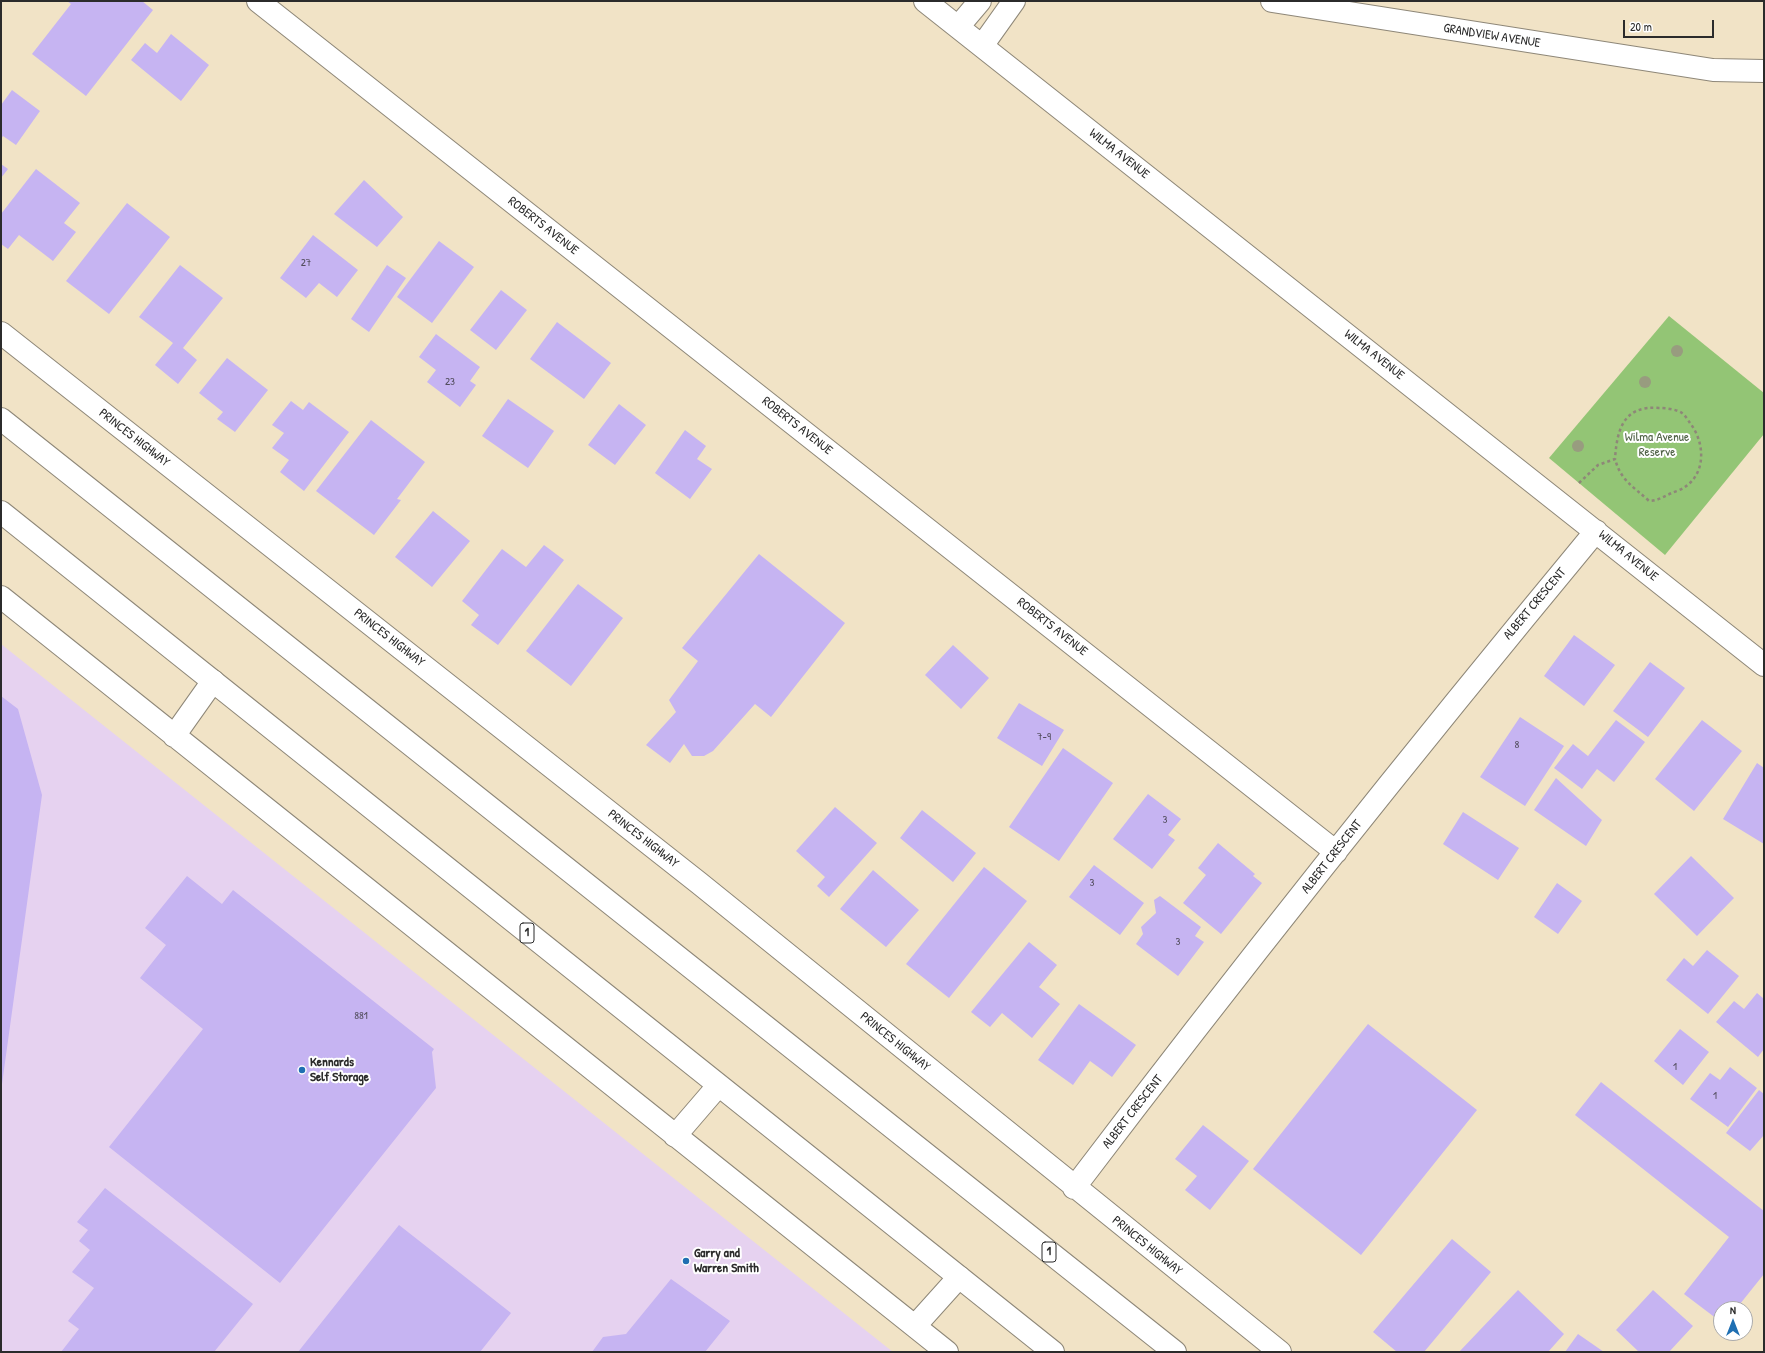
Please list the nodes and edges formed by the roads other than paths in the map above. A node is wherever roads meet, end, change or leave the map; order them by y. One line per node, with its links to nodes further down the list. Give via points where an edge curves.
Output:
1 (258, 1): 19 (main road, ROBERTS AVENUE)
2 (925, 1): 6 (main road)
3 (980, 1): 6 (main road)
4 (1014, 1): 7 (main road)
5 (1272, 1): 8 (main road, GRANDVIEW AVENUE)
6 (958, 27): 7 (main road)
7 (982, 46): 14 (main road, WILMA AVENUE)
8 (1713, 70): 9 (main road, GRANDVIEW AVENUE); 10 (main road, GRANDVIEW AVENUE)
9 (1764, 71)
10 (1764, 86)
11 (1, 333): 22 (main road, PRINCES HIGHWAY, via 699,883)
12 (1, 419): 27 (main road, 1)
13 (1, 512): 17 (main road, 1)
14 (1596, 531): 16 (main road, WILMA AVENUE); 19 (main road, ALBERT CRESCENT)
15 (1, 597): 18 (main road)
16 (1764, 665)
17 (213, 681): 18 (main road); 20 (main road, 1)
18 (174, 736): 21 (main road)
19 (1336, 852): 22 (main road, ALBERT CRESCENT)
20 (718, 1086): 21 (main road); 23 (main road, 1)
21 (675, 1136): 24 (main road)
22 (1074, 1188): 28 (main road, PRINCES HIGHWAY)
23 (959, 1277): 24 (main road); 26 (main road, 1)
24 (915, 1326): 25 (main road)
25 (947, 1352)
26 (1053, 1352)
27 (1175, 1352)
28 (1280, 1352)

